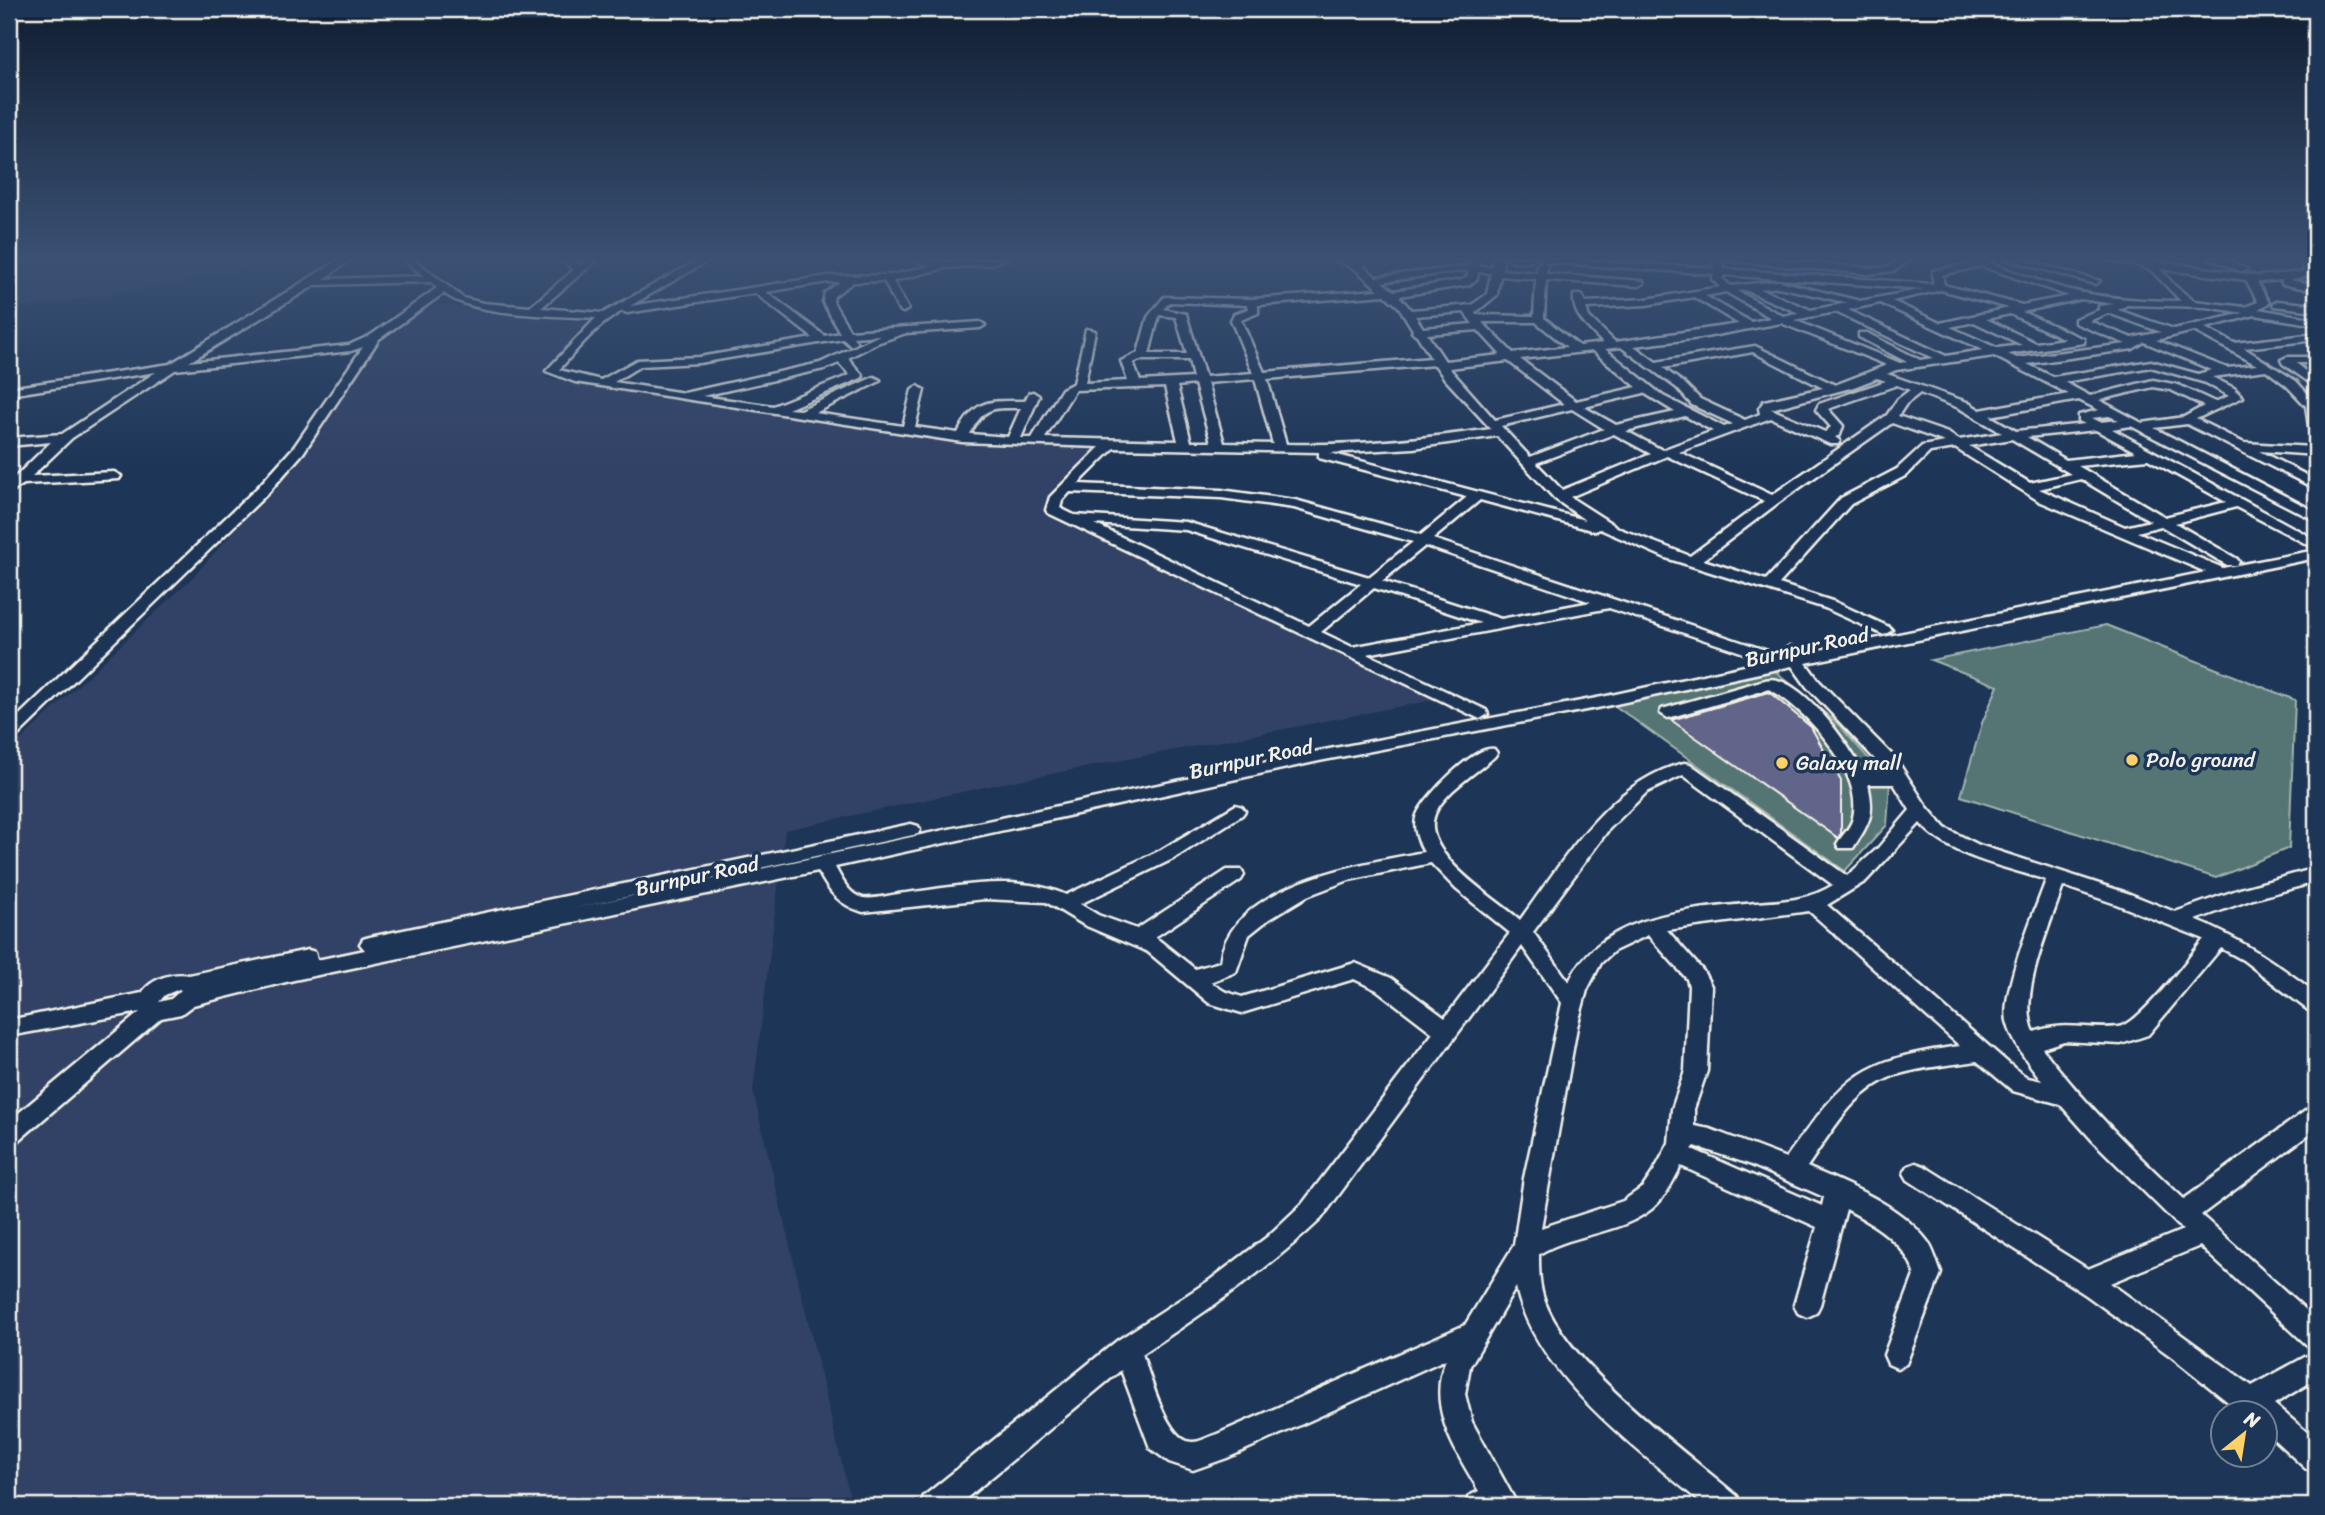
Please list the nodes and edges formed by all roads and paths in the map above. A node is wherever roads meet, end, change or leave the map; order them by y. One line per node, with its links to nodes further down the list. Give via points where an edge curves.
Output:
1 (235, 329): 62 (street)
2 (385, 329): 34 (street)
3 (592, 329): 74 (street, via 552,371)
4 (808, 329): 36 (street)
5 (843, 329): 32 (street)
6 (925, 329): 26 (street)
7 (1148, 329): 50 (street)
8 (1185, 329): 51 (street)
9 (1240, 329): 67 (street)
10 (1416, 329): 30 (street)
11 (1431, 329): 30 (street)
12 (1484, 329): 52 (street)
13 (1551, 329): 46 (street)
14 (1603, 329): 42 (street)
15 (1731, 329): 42 (street)
16 (1808, 329): 38 (street)
17 (1879, 329): 29 (street)
18 (1894, 329): 29 (street)
19 (1945, 329): 49 (street)
20 (1997, 329): 44 (street)
21 (2055, 329): 39 (street)
22 (2099, 329): 27 (street)
23 (2162, 329): 31 (street)
24 (2187, 329): 31 (street)
25 (2197, 329): 43 (street)
26 (905, 330): 32 (street); 48 (street)
27 (2102, 330): 40 (street)
28 (1090, 331): 77 (street)
29 (1884, 331): 33 (street); 54 (street)
30 (1418, 332): 57 (street)
31 (2172, 332): 37 (street)
32 (846, 335): 36 (street); 48 (street)
33 (1863, 335): 38 (street); 58 (street)
34 (375, 337): 62 (street, via 351,348); 162 (street, via 299,450 263,490)
35 (2316, 337): 41 (street)
36 (822, 339): 63 (street)
37 (2146, 339): 40 (street); 65 (street)
38 (1840, 340): 60 (street)
39 (2078, 340): 44 (street); 47 (street)
40 (2131, 342): 47 (street, via 2135,344)
41 (2272, 342): 43 (street); 55 (street)
42 (1619, 345): 45 (street); 59 (street)
43 (2233, 346): 61 (street)
44 (2036, 347): 49 (street)
45 (1595, 348): 46 (street); 81 (street)
46 (1578, 350): 52 (street)
47 (2102, 350): 56 (street)
48 (855, 351): 53 (street)
49 (1998, 353): 54 (street); 56 (street)
50 (1141, 357): 51 (street); 75 (street, via 1127,361)
51 (1193, 357): 69 (street)
52 (1508, 358): 57 (street); 88 (street)
53 (842, 359): 86 (street); 90 (street, via 857,376)
54 (1944, 359): 58 (street)
55 (2313, 360): 76 (street, via 2287,362)
56 (2015, 362): 72 (street)
57 (1439, 363): 67 (street); 101 (street)
58 (1918, 363): 60 (street)
59 (1655, 366): 79 (street, via 1755,349); 98 (street, via 1696,402)
60 (1898, 366): 66 (street)
61 (2265, 366): 65 (street); 82 (street)
62 (170, 367): 84 (street); 107 (street)
63 (693, 370): 74 (street, via 637,363); 86 (street, via 699,386)
64 (2099, 372): 70 (street, via 2159,364); 72 (street); 78 (street)
65 (2223, 372): 70 (street, via 2203,375)
66 (1877, 374): 71 (street); 79 (street)
67 (1260, 375): 69 (street); 119 (street)
68 (874, 380): 94 (street)
69 (1199, 380): 73 (street); 117 (street)
70 (2206, 380): 89 (street, via 2236,394 2235,400)
71 (1897, 381): 80 (street); 108 (street, via 1823,407 1837,426 1836,432)
72 (2050, 381): 87 (street)
73 (1170, 383): 75 (street); 116 (street)
74 (603, 384): 86 (street)
75 (1135, 384): 77 (street)
76 (2316, 384)
77 (1079, 386): 111 (street, via 1066,391)
78 (2134, 387): 87 (street); 89 (street, via 2163,384)
79 (1834, 388): 91 (street, via 1769,404)
80 (1919, 388): 95 (street); 96 (street)
81 (1646, 389): 88 (street); 93 (street)
82 (2297, 389): 85 (street); 99 (street, via 2312,406)
83 (918, 390): 103 (street)
84 (9, 391)
85 (2316, 391)
86 (688, 395): 90 (street)
87 (2083, 398): 92 (street); 95 (street)
88 (1570, 405): 101 (street); 104 (street)
89 (2215, 407): 97 (street)
90 (774, 410): 94 (street)
91 (1766, 411): 98 (street, via 1766,416); 108 (street)
92 (2109, 412): 100 (street); 102 (street, via 2083,418)
93 (1684, 413): 104 (street); 105 (street)
94 (802, 414): 103 (street)
95 (1979, 414): 106 (street)
96 (1891, 418): 114 (street, via 1934,431); 118 (street)
97 (2189, 420): 100 (street); 120 (street)
98 (1744, 424): 105 (street)
99 (2315, 424): 115 (street)
100 (2134, 425): 102 (street); 125 (street)
101 (1495, 428): 121 (street, via 1391,446); 126 (street)
102 (2097, 428): 106 (street); 124 (street)
103 (908, 430): 109 (street)
104 (1613, 430): 123 (street); 126 (street)
105 (1723, 431): 123 (street)
106 (2014, 435): 114 (street); 127 (street)
107 (65, 437): 112 (street); 131 (street)
108 (1825, 437): 118 (street)
109 (962, 438): 110 (street); 110 (street, via 981,408 1031,400)
110 (1013, 441): 111 (street)
111 (1037, 441): 113 (street)
112 (9, 442)
113 (1110, 444): 116 (street); 133 (street)
114 (1954, 444): 134 (street); 151 (street, via 1917,453 1900,474 1846,501)
115 (2316, 444)
116 (1186, 447): 117 (street)
117 (1219, 447): 119 (street)
118 (1850, 448): 138 (street)
119 (1281, 449): 121 (street)
120 (2243, 449): 122 (street); 125 (street); 132 (street)
121 (1304, 450): 135 (street)
122 (2316, 450)
123 (1664, 453): 136 (street); 138 (street)
124 (2148, 455): 127 (street); 128 (street)
125 (2201, 458): 128 (street); 137 (street)
126 (1527, 462): 136 (street)
127 (2064, 464): 129 (street)
128 (2165, 465): 139 (street)
129 (2082, 475): 134 (street); 142 (street)
130 (114, 476): 131 (street)
131 (14, 485)
132 (2316, 487): 137 (street)
133 (1067, 488): 141 (street, via 1052,504 1053,510); 145 (street, via 1256,497)
134 (2027, 488): 144 (street)
135 (1477, 496): 143 (street); 145 (street)
136 (1560, 496): 143 (street)
137 (2276, 497): 140 (street)
138 (1773, 500): 148 (street)
139 (2237, 503): 142 (street); 146 (street)
140 (2316, 517)
141 (1067, 519): 150 (street, via 1186,526); 156 (street)
142 (2161, 521): 144 (street); 149 (street)
143 (1615, 532): 148 (street)
144 (2122, 532): 149 (street)
145 (1422, 540): 150 (street); 153 (street)
146 (2316, 545): 149 (street)
147 (2316, 554): 149 (street)
148 (1693, 561): 151 (street)
149 (2221, 567): 152 (street)
150 (1374, 582): 154 (street); 156 (street)
151 (1770, 585): 155 (street, via 1830,605)
152 (2098, 594): 155 (street, Burnpur Road); 159 (street)
153 (1613, 603): 154 (street); 158 (street)
154 (1501, 624): 157 (street)
155 (1884, 631): 159 (street, Burnpur Road)
156 (1310, 633): 157 (street)
157 (1351, 652): 160 (street)
158 (1768, 656): 159 (street, Burnpur Road); 160 (street, Burnpur Road)
159 (1792, 656): 165 (street); 170 (street, via 1602,702 1319,755)
160 (1480, 713): 183 (street, Burnpur Road)
161 (1668, 713): 164 (street, via 1771,682 1800,699 1851,762)
162 (9, 734)
163 (1488, 753): 169 (street, via 1430,806 1424,822)
164 (1856, 778): 165 (street); 168 (street, via 1861,820)
165 (1899, 778): 167 (street)
166 (1236, 811): 175 (street, via 1129,875)
167 (1920, 811): 173 (street, via 1938,832 1972,849); 174 (street, via 1878,862)
168 (1846, 844)
169 (1435, 856): 179 (street); 182 (street, via 1301,891 1242,930 1227,970)
170 (823, 862): 175 (street, via 840,894 863,905 1004,891 1048,895); 183 (street)
171 (1234, 875): 181 (street)
172 (2316, 875): 177 (street)
173 (2056, 878): 177 (street); 189 (street, via 2017,1002 2020,1034)
174 (1847, 886): 176 (street); 179 (street, via 1684,768 1641,788 1614,811)
175 (1066, 903): 181 (street, via 1084,917)
176 (1813, 904): 178 (street); 190 (street)
177 (2176, 919): 180 (street)
178 (1652, 926): 184 (street, via 1607,946 1591,961); 194 (street, via 1700,986 1696,1071 1683,1109)
179 (1521, 933): 184 (street); 188 (street)
180 (2218, 937): 185 (street); 189 (street, via 2130,1035 2060,1033)
181 (1139, 938): 182 (street)
182 (1190, 978): 188 (street, via 1216,998 1242,1005 1355,971 1384,984)
183 (188, 991): 186 (street, via 172,1008)
184 (1573, 1003): 201 (street, via 1535,1186)
185 (2316, 1004)
186 (151, 1005): 187 (street); 193 (street)
187 (9, 1028)
188 (1446, 1031): 206 (street, via 1312,1211 1219,1288)
189 (2026, 1045): 191 (street)
190 (1981, 1052): 191 (street, via 2021,1085); 195 (street, via 1876,1074 1845,1099)
191 (2067, 1097): 198 (street)
192 (2316, 1116): 198 (street)
193 (9, 1135)
194 (1679, 1149): 195 (street, via 1689,1136 1702,1136); 199 (street); 201 (street, via 1658,1186 1632,1210 1579,1224)
195 (1791, 1170): 197 (street)
196 (1916, 1173): 202 (street)
197 (1839, 1191): 199 (street); 207 (street, via 1898,1230 1927,1263 1928,1273)
198 (2184, 1213): 200 (street)
199 (1830, 1222): 203 (street)
200 (2205, 1233): 202 (street); 205 (street)
201 (1528, 1247): 204 (street); 215 (street, via 1525,1277 1532,1307 1553,1343 1590,1386)
202 (2085, 1282): 209 (street)
203 (1807, 1305)
204 (1475, 1333): 206 (street, via 1193,1456 1160,1438); 213 (street, via 1451,1382 1452,1402)
205 (2316, 1336)
206 (1127, 1349): 214 (street)
207 (1897, 1355)
208 (2316, 1364): 210 (street)
209 (2246, 1400)
210 (2272, 1400)
211 (2280, 1428): 212 (street)
212 (2316, 1459)
213 (1494, 1503)
214 (934, 1506)
215 (1727, 1506)

